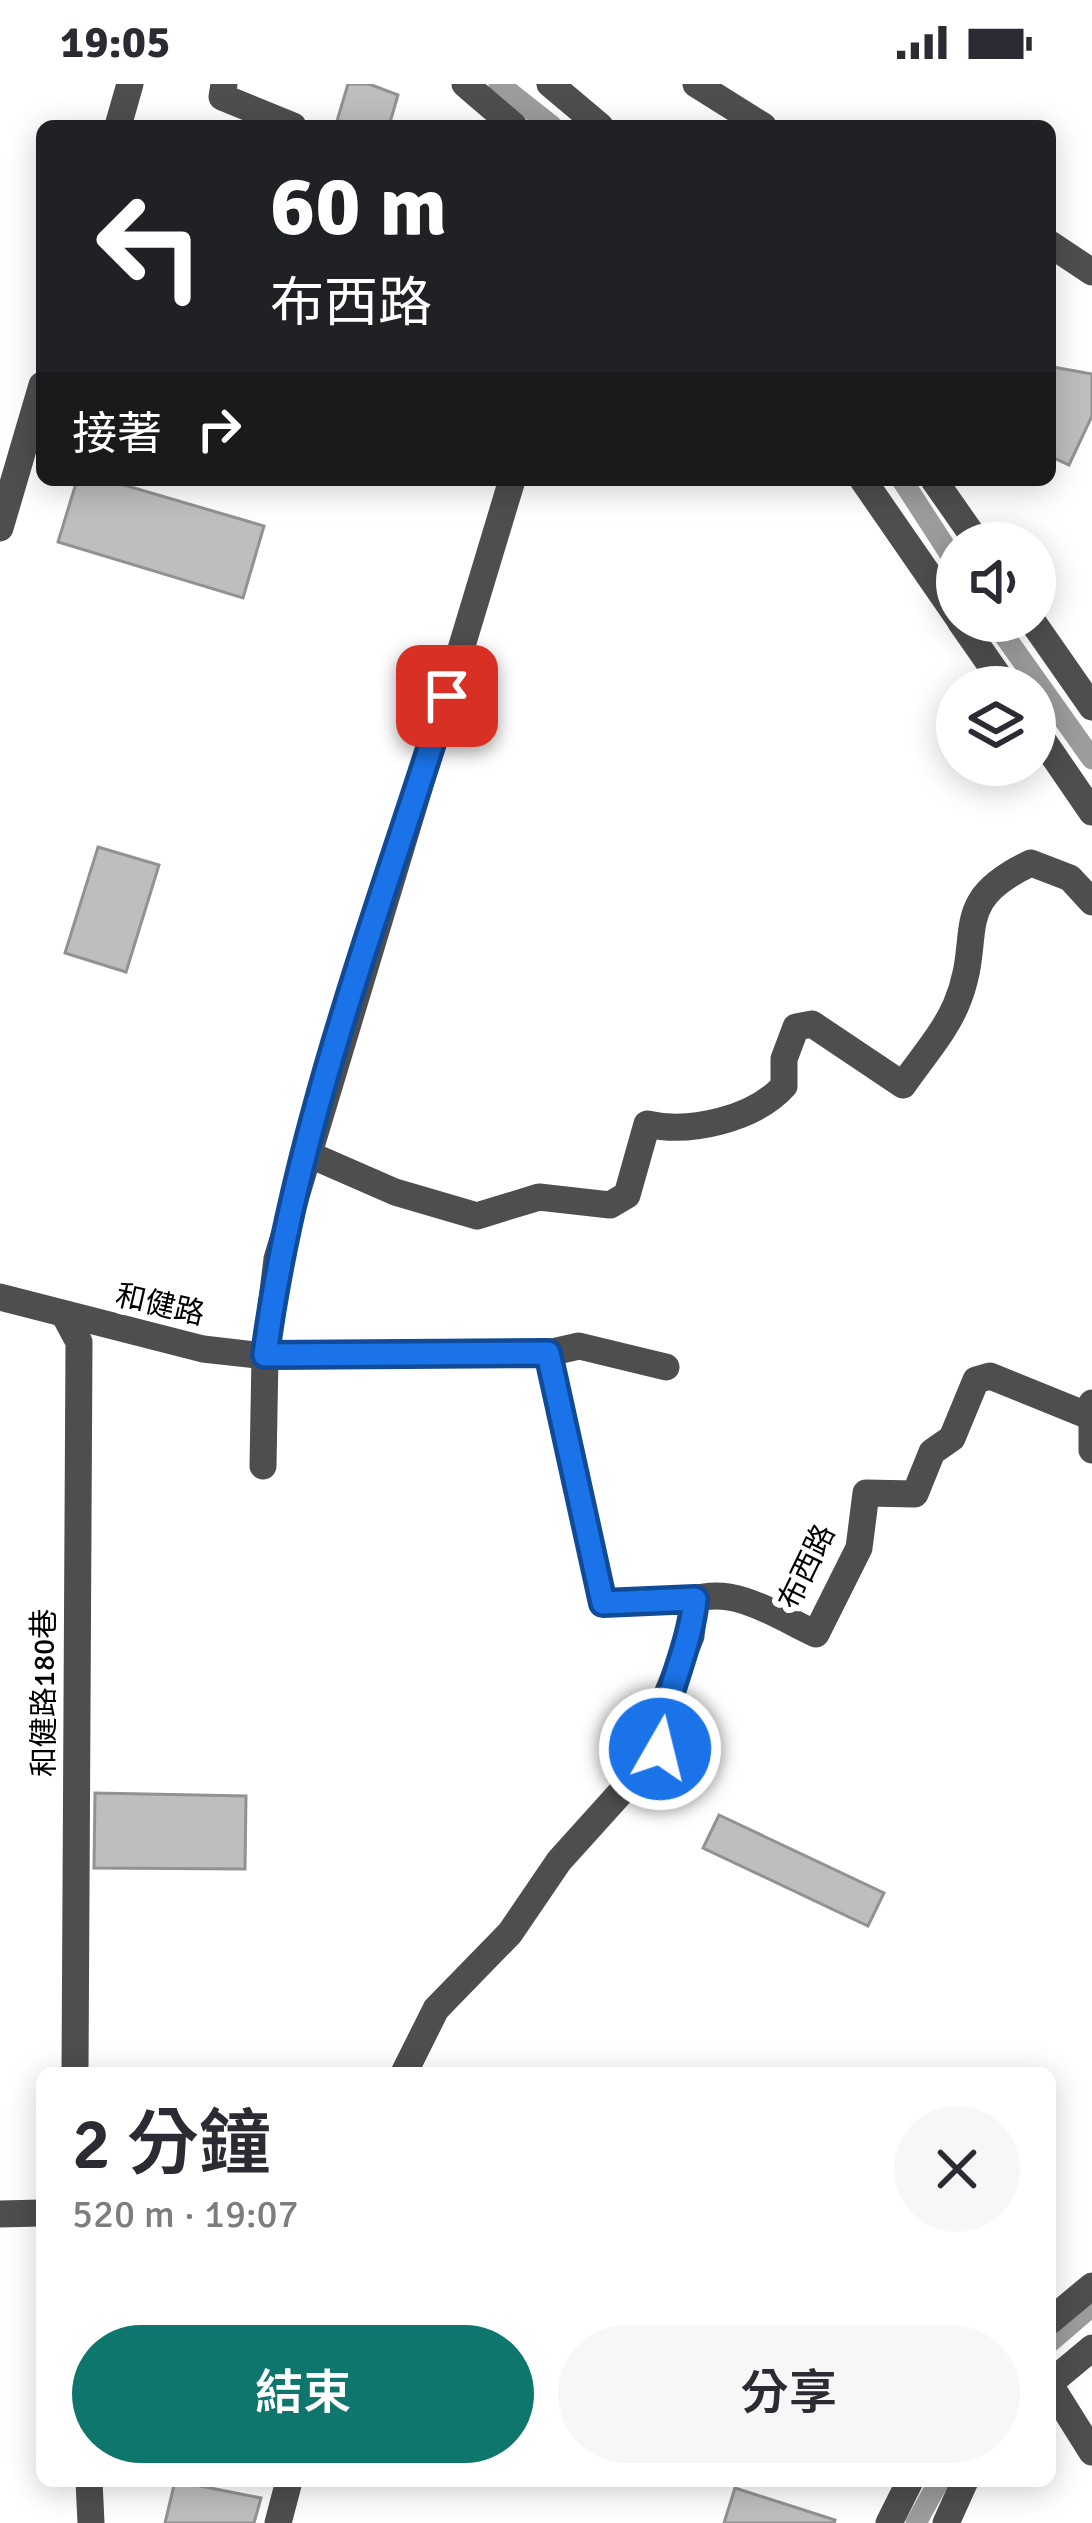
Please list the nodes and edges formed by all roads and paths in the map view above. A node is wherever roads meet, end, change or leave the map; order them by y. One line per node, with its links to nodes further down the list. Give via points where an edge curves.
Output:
1 (130, 84): 7 (street)
2 (224, 84): 8 (street, via 222,97)
3 (465, 84): 9 (street)
4 (550, 84): 6 (street)
5 (696, 84): 10 (street)
6 (589, 106)
7 (120, 120)
8 (278, 120)
9 (507, 120)
10 (753, 120)
11 (1056, 248): 12 (street)
12 (1092, 272)
13 (36, 405): 18 (street)
14 (510, 486): 25 (street)
15 (867, 486): 19 (street)
16 (938, 486): 17 (street)
17 (963, 522)
18 (0, 528)
19 (936, 586)
20 (1047, 642): 21 (street)
21 (1091, 702)
22 (1056, 760): 23 (street)
23 (1092, 812)
24 (1092, 902): 25 (street, via 1070,878 1031,863 1002,877 982,893 952,1014 903,1085 812,1024 796,1027 784,1086 773,1098 696,1126 647,1124 627,1195 610,1205 539,1197 477,1216)
25 (308, 1154): 29 (street, via 277,1259)
26 (0, 1297): 27 (street, 和健路)
27 (64, 1316): 29 (street, 和健路); 35 (street, 和健路180巷, via 79,1342)
28 (548, 1353): 29 (street, 和健路); 30 (street, 和健路, via 579,1346); 34 (street, 布西路, via 603,1603)
29 (265, 1355): 33 (street)
30 (666, 1367)
31 (1090, 1410): 32 (street, 布西路); 34 (street, 布西路, via 990,1376 976,1380 952,1438 932,1452 915,1494 866,1493 859,1548 816,1634 735,1597)
32 (1092, 1450)
33 (263, 1466)
34 (695, 1599): 36 (street, via 691,1636 662,1706 660,1749 559,1861 510,1933 436,2009)
35 (75, 2067)
36 (407, 2067)
37 (36, 2213): 38 (street)
38 (0, 2214)
39 (1092, 2286): 40 (street)
40 (1056, 2316)
41 (1092, 2348): 42 (street)
42 (1056, 2379)
43 (1056, 2394): 44 (street)
44 (1092, 2452)
45 (89, 2487): 49 (street)
46 (287, 2487): 50 (street)
47 (907, 2487): 51 (street)
48 (962, 2487): 52 (street)
49 (92, 2523)
50 (278, 2523)
51 (889, 2523)
52 (946, 2523)

